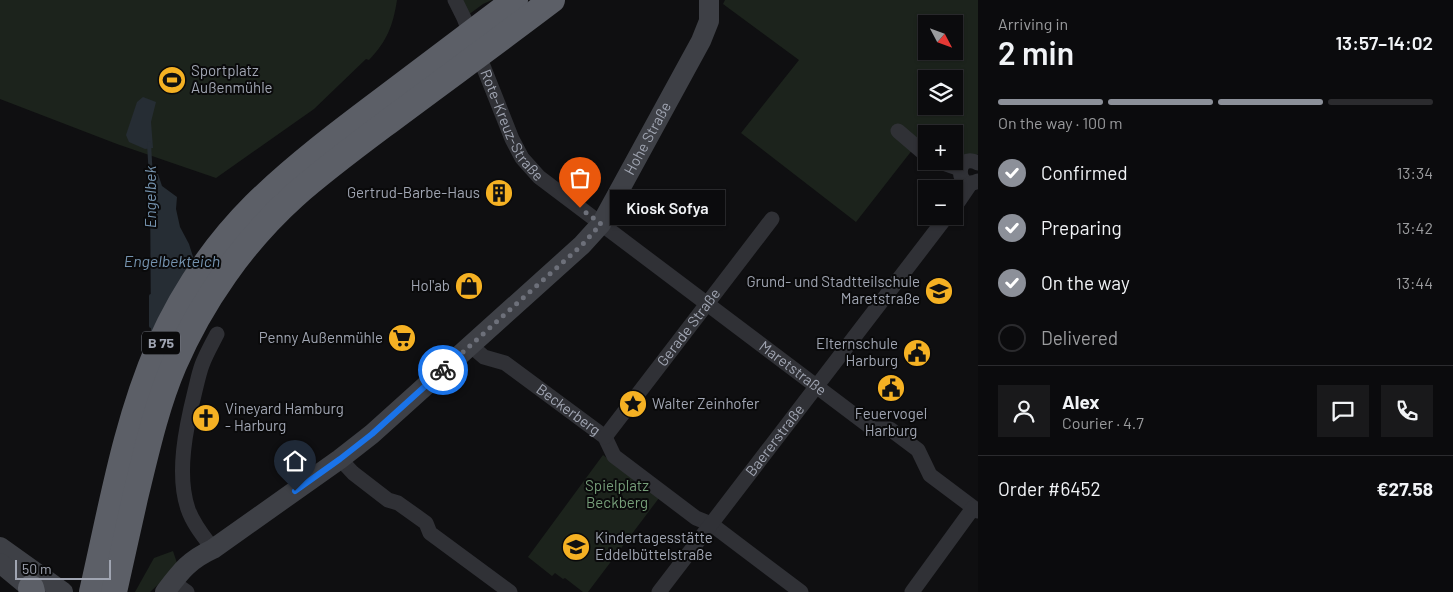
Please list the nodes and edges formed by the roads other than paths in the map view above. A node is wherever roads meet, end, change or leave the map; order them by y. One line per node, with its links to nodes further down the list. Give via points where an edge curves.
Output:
1 (455, 0): 15 (street, Rote-Kreuz-Straße, via 522,158 539,177)
2 (515, 0): 5 (highway, B 75)
3 (552, 0): 5 (highway, B 75)
4 (709, 0): 15 (street, Hohe Straße, via 710,21 706,31)
5 (491, 32): 14 (highway, B 75, via 293,197)
6 (898, 131): 7 (street)
7 (918, 148)
8 (978, 163): 9 (street, via 969,161)
9 (963, 164)
10 (960, 170): 11 (street, via 964,181)
11 (975, 182): 12 (street)
12 (963, 197)
13 (772, 219): 17 (street, Gerade Straße)
14 (254, 221): 32 (highway, B 75, via 216,250 196,278 159,346 138,401); 33 (highway, B 75, via 238,257 200,313 174,365 144,460)
15 (601, 224): 17 (street, Maretstraße); 19 (street, Hohe Straße, via 582,245)
16 (940, 225): 20 (street, Baererstraße)
17 (707, 304): 20 (street, Maretstraße); 21 (street, Gerade Straße)
18 (217, 334): 26 (street, via 202,366 191,407 182,473 189,511)
19 (470, 345): 21 (street, Beckerberg, via 484,357 505,363); 22 (street, Hohe Straße)
20 (816, 386): 23 (street, Maretstraße, via 873,429 890,429 918,450 930,475); 24 (street, Baererstraße)
21 (605, 437): 24 (street, Beckerberg, via 614,456 696,518)
22 (340, 459): 26 (street, Hohe Straße); 28 (street, via 388,500 398,502 426,523 430,532)
23 (976, 510): 37 (street)
24 (711, 524): 35 (street, Baererstraße); 36 (street, Beckerberg)
25 (0, 547): 31 (street)
26 (213, 549): 29 (street, Hohe Straße)
27 (0, 563): 30 (street)
28 (491, 586): 34 (street)
29 (178, 589)
30 (33, 591)
31 (62, 592)
32 (92, 592)
33 (114, 592)
34 (510, 592)
35 (659, 592)
36 (801, 592)
37 (912, 592)

